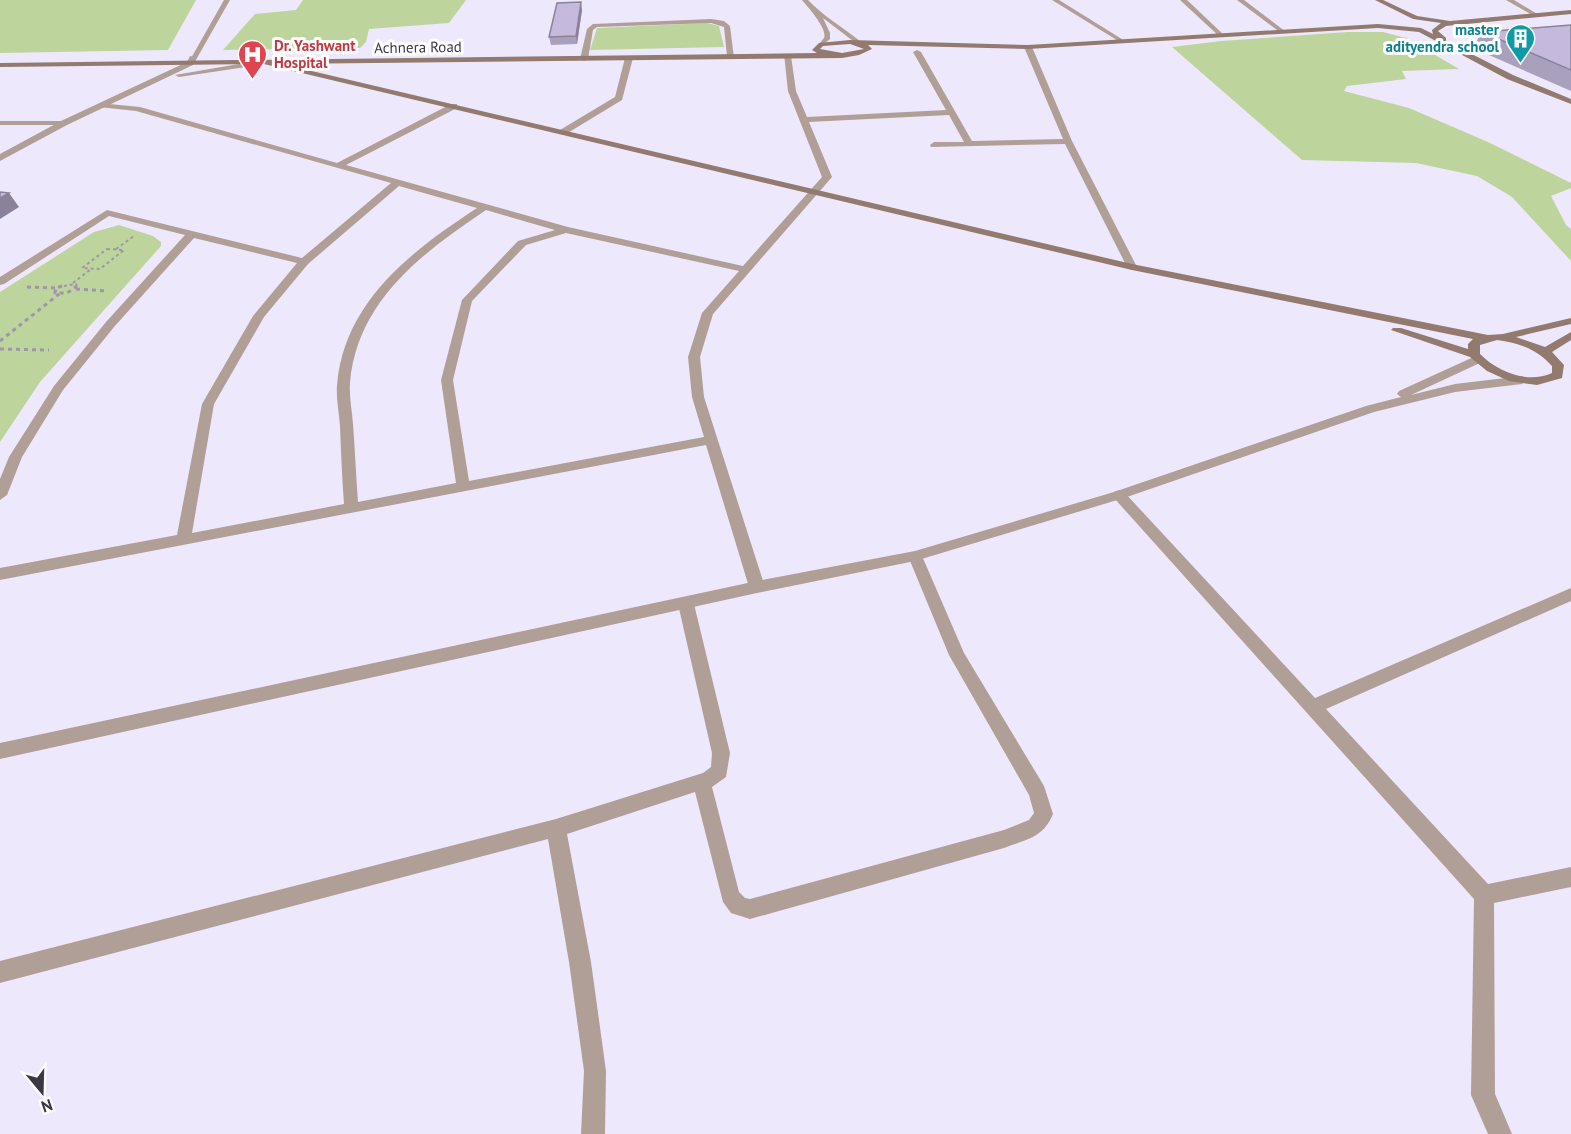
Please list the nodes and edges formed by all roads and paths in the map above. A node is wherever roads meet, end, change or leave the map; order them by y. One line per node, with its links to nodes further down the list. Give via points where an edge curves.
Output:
1 (227, 0): 35 (street)
2 (805, 0): 10 (street)
3 (1055, 0): 20 (street)
4 (1184, 0): 19 (street)
5 (1240, 0): 18 (street)
6 (1368, 0): 13 (main road)
7 (1378, 0): 12 (main road)
8 (1509, 0): 11 (street)
9 (1571, 12): 11 (main road)
10 (817, 13): 21 (street); 22 (street, via 827,33)
11 (1536, 15): 14 (main road)
12 (1422, 20): 13 (main road); 14 (main road); 17 (main road)
13 (1403, 21): 15 (main road); 16 (main road)
14 (1465, 21): 17 (main road)
15 (1378, 26): 16 (main road); 18 (main road)
16 (1415, 27): 17 (main road); 40 (main road, via 1510,77)
17 (1437, 27): 39 (main road, via 1434,31 1442,38)
18 (1283, 32): 19 (main road)
19 (1222, 36): 20 (main road)
20 (1122, 41): 23 (main road)
21 (859, 43): 22 (main road, Achnera Road); 24 (main road, Achnera Road); 29 (main road, via 868,49)
22 (821, 44): 28 (main road, Achnera Road); 30 (main road, via 816,48 818,52)
23 (1028, 47): 24 (main road); 48 (street)
24 (977, 48): 25 (main road)
25 (917, 52): 27 (main road); 43 (street)
26 (871, 53): 29 (main road, Achnera Road)
27 (883, 53)
28 (731, 54): 31 (main road, Achnera Road); 31 (street, via 727,26 711,21 595,26 590,29); 32 (main road, Achnera Road); 33 (main road, Achnera Road)
29 (860, 54): 30 (main road, Achnera Road)
30 (836, 55): 32 (main road, Achnera Road)
31 (584, 56): 33 (main road, Achnera Road); 35 (main road, Achnera Road); 36 (main road, Achnera Road)
32 (787, 56): 44 (street, via 792,91)
33 (629, 58): 47 (street, via 619,98)
34 (0, 59): 35 (main road, Achnera Road)
35 (191, 61): 36 (main road, Achnera Road); 37 (main road, Achnera Road); 38 (street)
36 (265, 62): 38 (street, via 200,70); 42 (main road)
37 (0, 65)
38 (138, 88): 41 (street)
39 (1571, 96)
40 (1571, 102)
41 (102, 105): 46 (street); 52 (street, via 137,109)
42 (454, 106): 47 (main road); 52 (street)
43 (951, 112): 44 (street); 49 (street)
44 (804, 120): 54 (street, via 827,177)
45 (0, 123): 46 (street)
46 (64, 123): 51 (street)
47 (563, 132): 54 (main road)
48 (1068, 141): 49 (street); 61 (street)
49 (969, 143): 50 (street)
50 (934, 145)
51 (0, 158)
52 (338, 166): 53 (street)
53 (398, 183): 55 (street); 60 (street)
54 (814, 192): 61 (main road); 63 (street)
55 (486, 206): 56 (street); 90 (street, via 429,243 368,305 352,341 343,381)
56 (566, 230): 63 (street); 87 (street, via 522,243 467,300 447,380)
57 (192, 234): 60 (street); 64 (street, via 107,213); 86 (street, via 65,379 39,413)
58 (134, 236): 59 (path)
59 (116, 249): 62 (path, via 124,250 100,269); 62 (path, via 107,249 82,268)
60 (304, 262): 91 (street, via 259,316 208,404)
61 (1132, 267): 71 (main road)
62 (91, 268): 65 (path)
63 (746, 270): 85 (street, via 708,313 694,357 698,397)
64 (0, 282)
65 (73, 284): 67 (path); 68 (path, via 77,285)
66 (25, 287): 67 (path)
67 (56, 288): 70 (path, via 54,291)
68 (75, 289): 69 (path); 70 (path)
69 (108, 291)
70 (59, 294): 75 (path)
71 (1339, 310): 74 (main road); 79 (main road)
72 (1571, 321): 74 (main road, via 1528,333)
73 (1571, 335): 78 (main road)
74 (1491, 337): 78 (main road, via 1522,341); 79 (main road, via 1474,344)
75 (0, 341)
76 (0, 349): 77 (path)
77 (49, 350)
78 (1549, 355): 80 (main road); 81 (main road, via 1560,370)
79 (1476, 357): 82 (main road, via 1494,370); 84 (street)
80 (1571, 363)
81 (1552, 379): 82 (main road); 83 (main road)
82 (1522, 380): 84 (street, via 1455,388)
83 (1571, 381)
84 (1370, 409): 89 (street)
85 (710, 440): 87 (street); 94 (street)
86 (4, 473): 88 (street)
87 (463, 487): 90 (street)
88 (0, 495)
89 (1119, 495): 92 (street); 97 (street)
90 (351, 508): 91 (street)
91 (183, 540): 93 (street)
92 (915, 556): 94 (street); 99 (street, via 957,655 1037,792 1044,813 1036,826 1004,839 741,909 730,895)
93 (0, 574)
94 (757, 586): 96 (street)
95 (1571, 594): 97 (street)
96 (686, 604): 98 (street); 99 (street, via 721,753 720,771)
97 (1313, 707): 102 (street)
98 (0, 751)
99 (702, 782): 100 (street)
100 (556, 828): 103 (street); 104 (street, via 595,1071)
101 (1571, 877): 102 (street)
102 (1484, 895): 105 (street, via 1483,1095)
103 (0, 972)
104 (593, 1134)
105 (1500, 1134)

